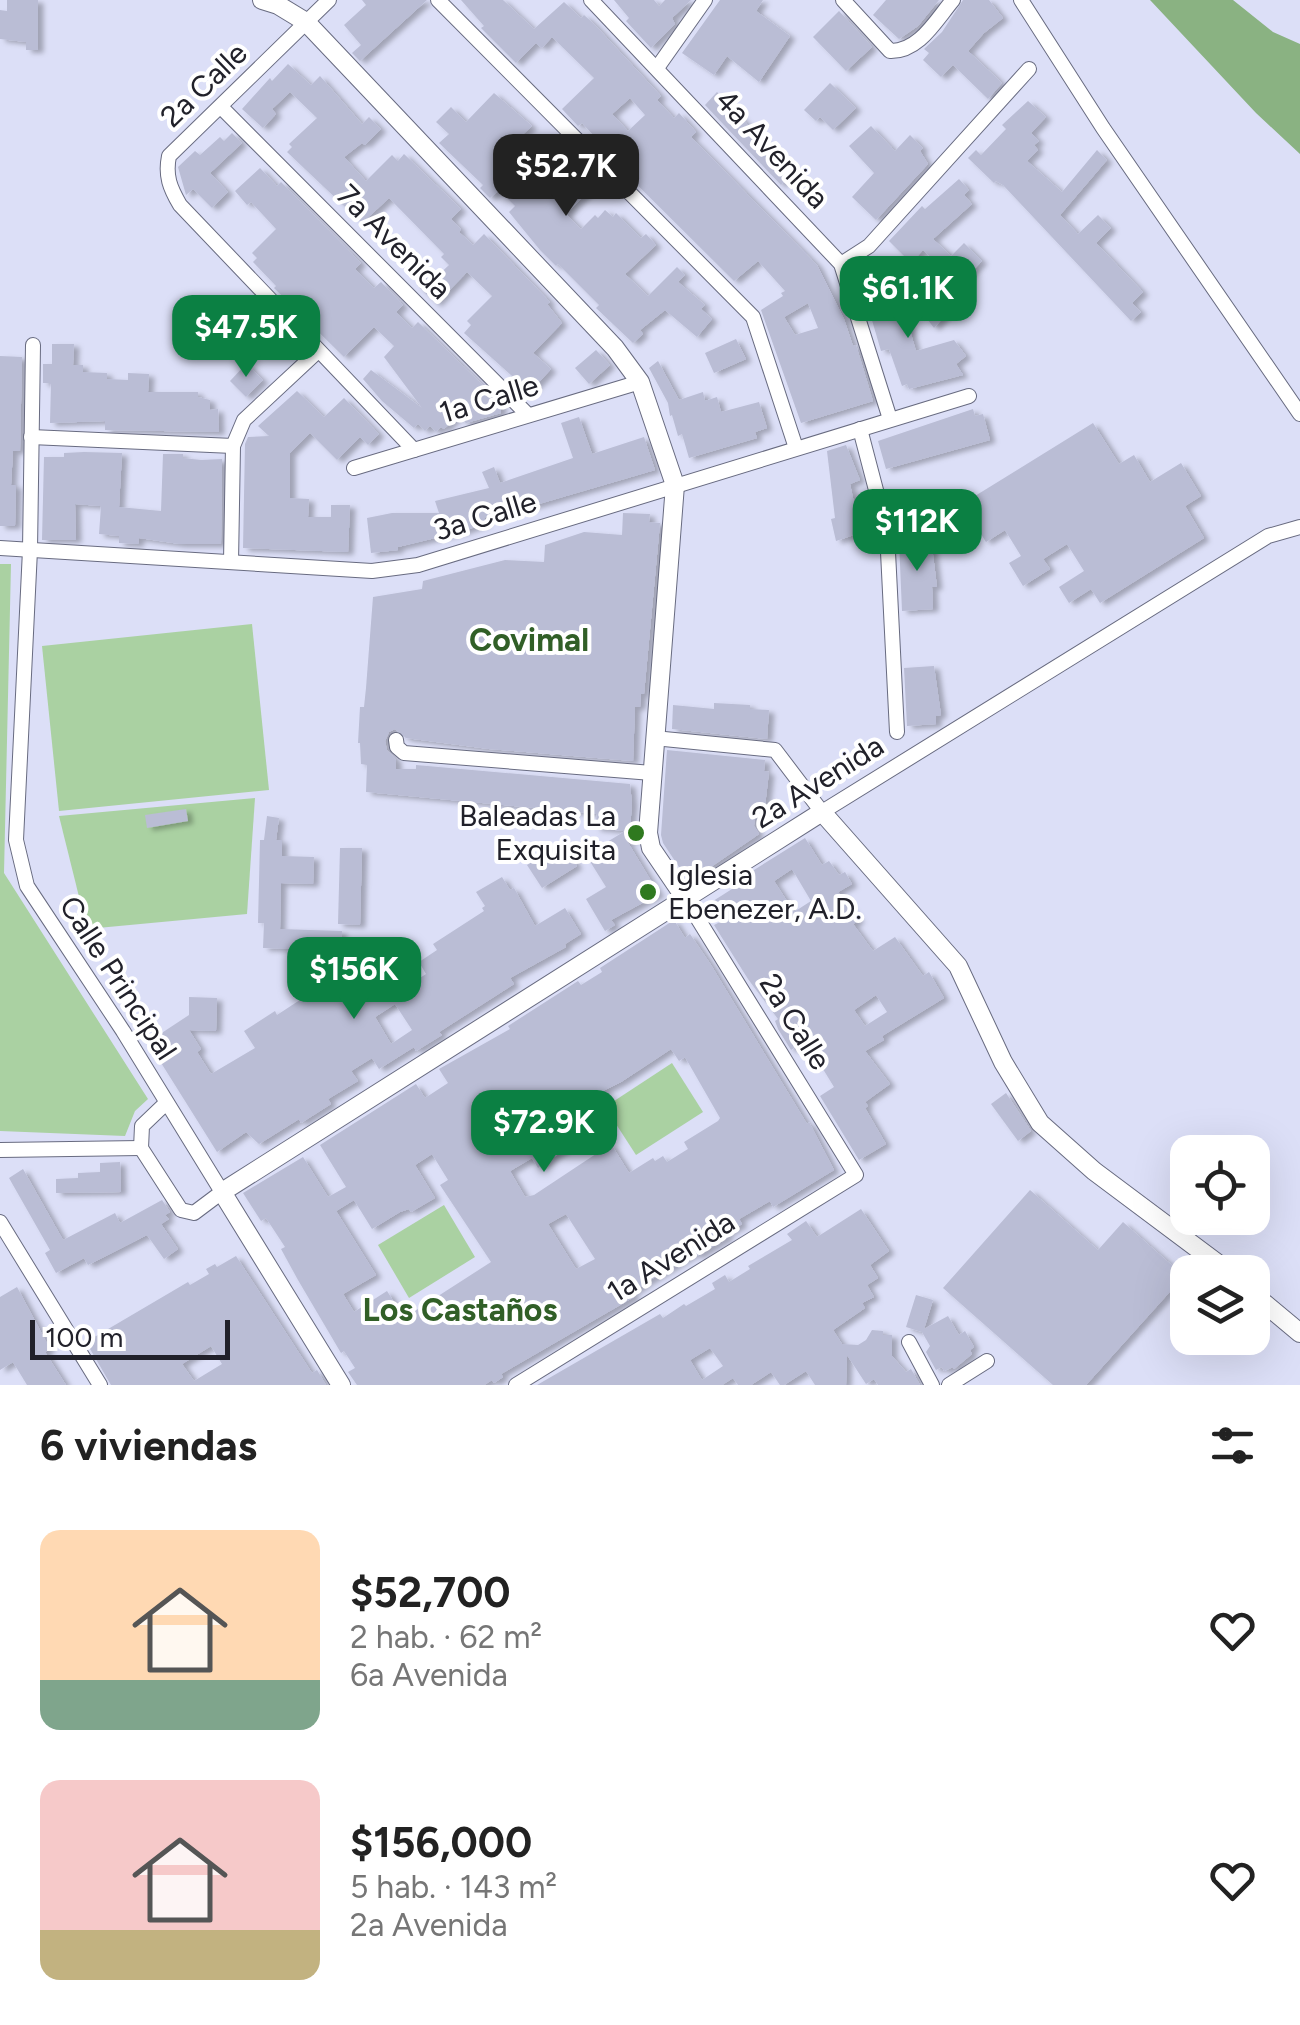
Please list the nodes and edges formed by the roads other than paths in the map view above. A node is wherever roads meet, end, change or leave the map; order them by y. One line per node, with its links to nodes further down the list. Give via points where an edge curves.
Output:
1 (262, 0): 9 (street)
2 (329, 0): 9 (street, 2a Calle)
3 (438, 0): 24 (street, via 753,318)
4 (591, 0): 10 (street, 4a Avenida)
5 (704, 0): 10 (street)
6 (843, 0): 7 (street, via 890,51 902,51)
7 (953, 0)
8 (1021, 0): 18 (street)
9 (306, 22): 12 (street, 2a Calle); 16 (street)
10 (657, 68): 13 (street, 4a Avenida)
11 (1029, 69): 13 (street, via 869,246)
12 (222, 108): 15 (street, 2a Calle, via 170,156 169,188); 19 (street, 7a Avenida)
13 (841, 264): 20 (street, 4a Avenida)
14 (33, 345): 22 (street)
15 (317, 352): 23 (street, via 244,420); 25 (street)
16 (640, 382): 19 (street, 1a Calle); 27 (street)
17 (969, 396): 20 (street, 3a Calle)
18 (1300, 414)
19 (528, 416): 25 (street, 1a Calle)
20 (890, 418): 21 (street, 3a Calle)
21 (860, 429): 24 (street, 3a Calle); 32 (street, via 887,532)
22 (31, 437): 23 (street); 30 (street)
23 (233, 446): 31 (street)
24 (796, 448): 27 (street, 3a Calle)
25 (414, 450): 26 (street, 1a Calle)
26 (354, 468)
27 (675, 484): 31 (street, 3a Calle, via 418,565 372,571); 33 (street)
28 (1300, 526): 36 (street, 2a Avenida, via 1268,536)
29 (0, 548): 30 (street, 3a Calle)
30 (30, 550): 31 (street, 3a Calle); 38 (street, Calle Principal, via 16,840 21,868)
31 (231, 562)
32 (896, 732)
33 (654, 738): 35 (street); 36 (street, via 775,750)
34 (396, 740): 35 (street, via 404,752)
35 (652, 774): 37 (street, via 649,843)
36 (822, 812): 37 (street, 2a Avenida); 44 (street, via 958,966 1040,1123)
37 (685, 898): 41 (street, 2a Calle); 42 (street, 2a Avenida)
38 (165, 1104): 39 (street, via 142,1126); 42 (street, Calle Principal)
39 (141, 1148): 40 (street); 42 (street, 2a Avenida, via 181,1210 194,1213)
40 (0, 1150)
41 (856, 1175): 51 (street, 1a Avenida)
42 (222, 1192): 50 (street, Calle Principal)
43 (0, 1222): 49 (street)
44 (1206, 1255)
45 (1270, 1308): 46 (street)
46 (1300, 1334)
47 (908, 1342): 52 (street)
48 (987, 1361): 53 (street)
49 (100, 1385)
50 (342, 1385)
51 (516, 1385)
52 (932, 1385)
53 (949, 1385)

